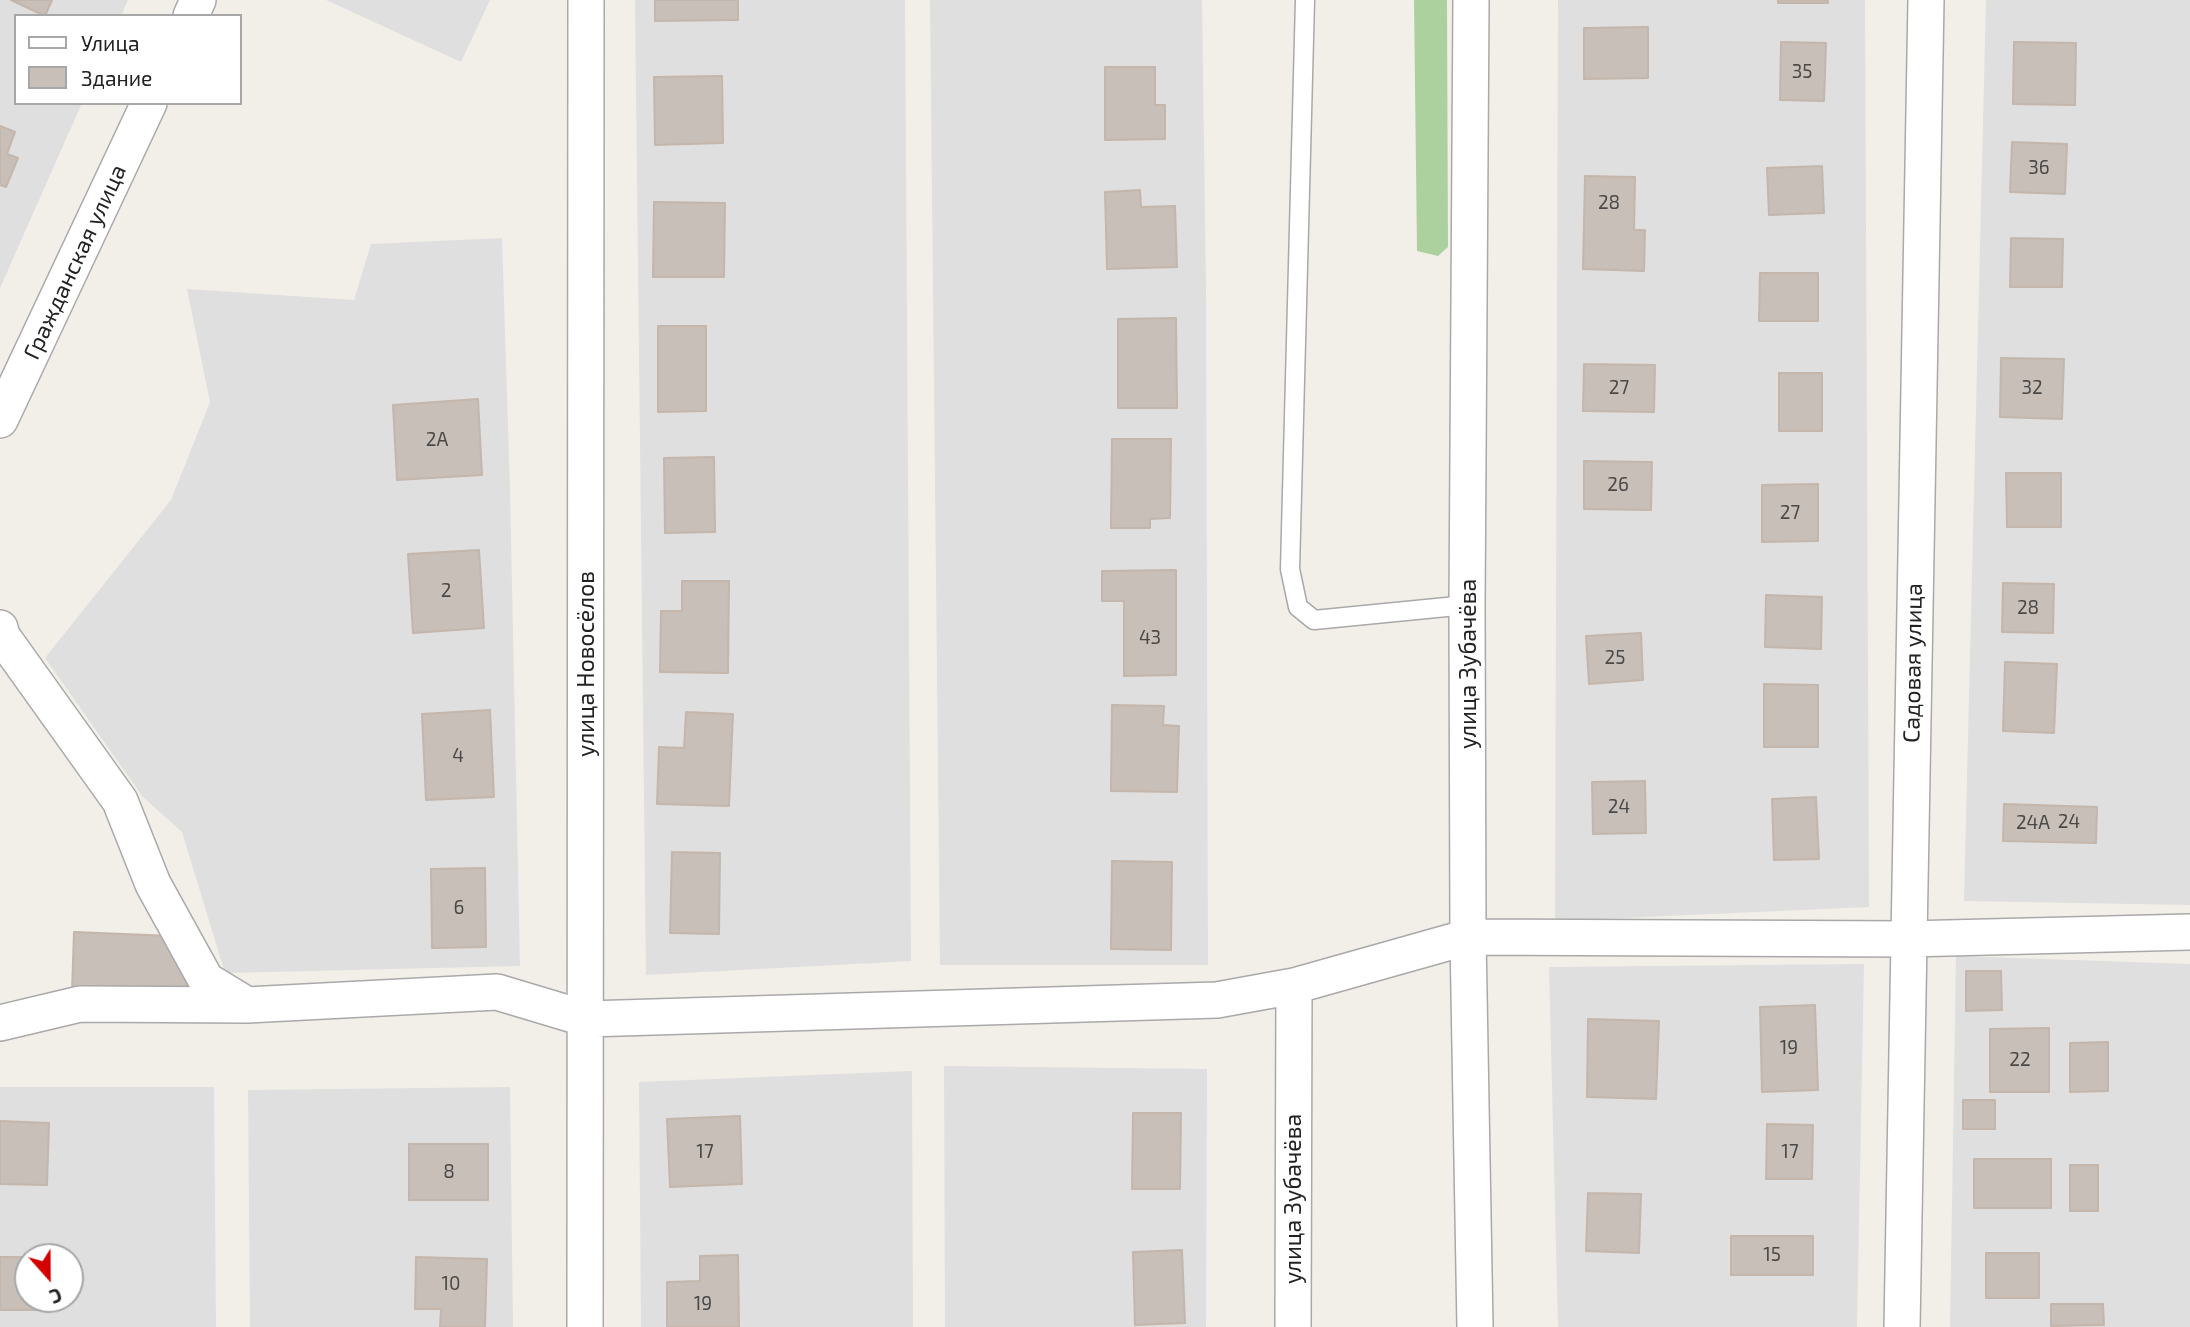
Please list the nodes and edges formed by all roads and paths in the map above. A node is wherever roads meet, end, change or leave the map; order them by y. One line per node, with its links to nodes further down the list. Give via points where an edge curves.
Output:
1 (586, 0): 14 (street, улица Новосёлов)
2 (1305, 0): 7 (lane, via 1290,569 1298,607 1314,620)
3 (1471, 0): 7 (street, улица Зубачёва)
4 (1926, 0): 11 (street, Садовая улица)
5 (148, 105): 6 (street, Гражданская улица)
6 (0, 420)
7 (1468, 605): 10 (street, улица Зубачёва)
8 (0, 628): 13 (street, via 120,802 153,884 206,980)
9 (2190, 932): 11 (street)
10 (1468, 937): 11 (street); 12 (street); 18 (street, улица Зубачёва)
11 (1908, 939): 19 (street, Садовая улица)
12 (1294, 986): 14 (street, via 1217,1000); 17 (street, улица Зубачёва)
13 (247, 1004): 14 (street, via 498,992); 15 (street, via 80,1004)
14 (587, 1019): 16 (street, улица Новосёлов)
15 (0, 1023)
16 (585, 1327)
17 (1293, 1327)
18 (1475, 1327)
19 (1902, 1327)

